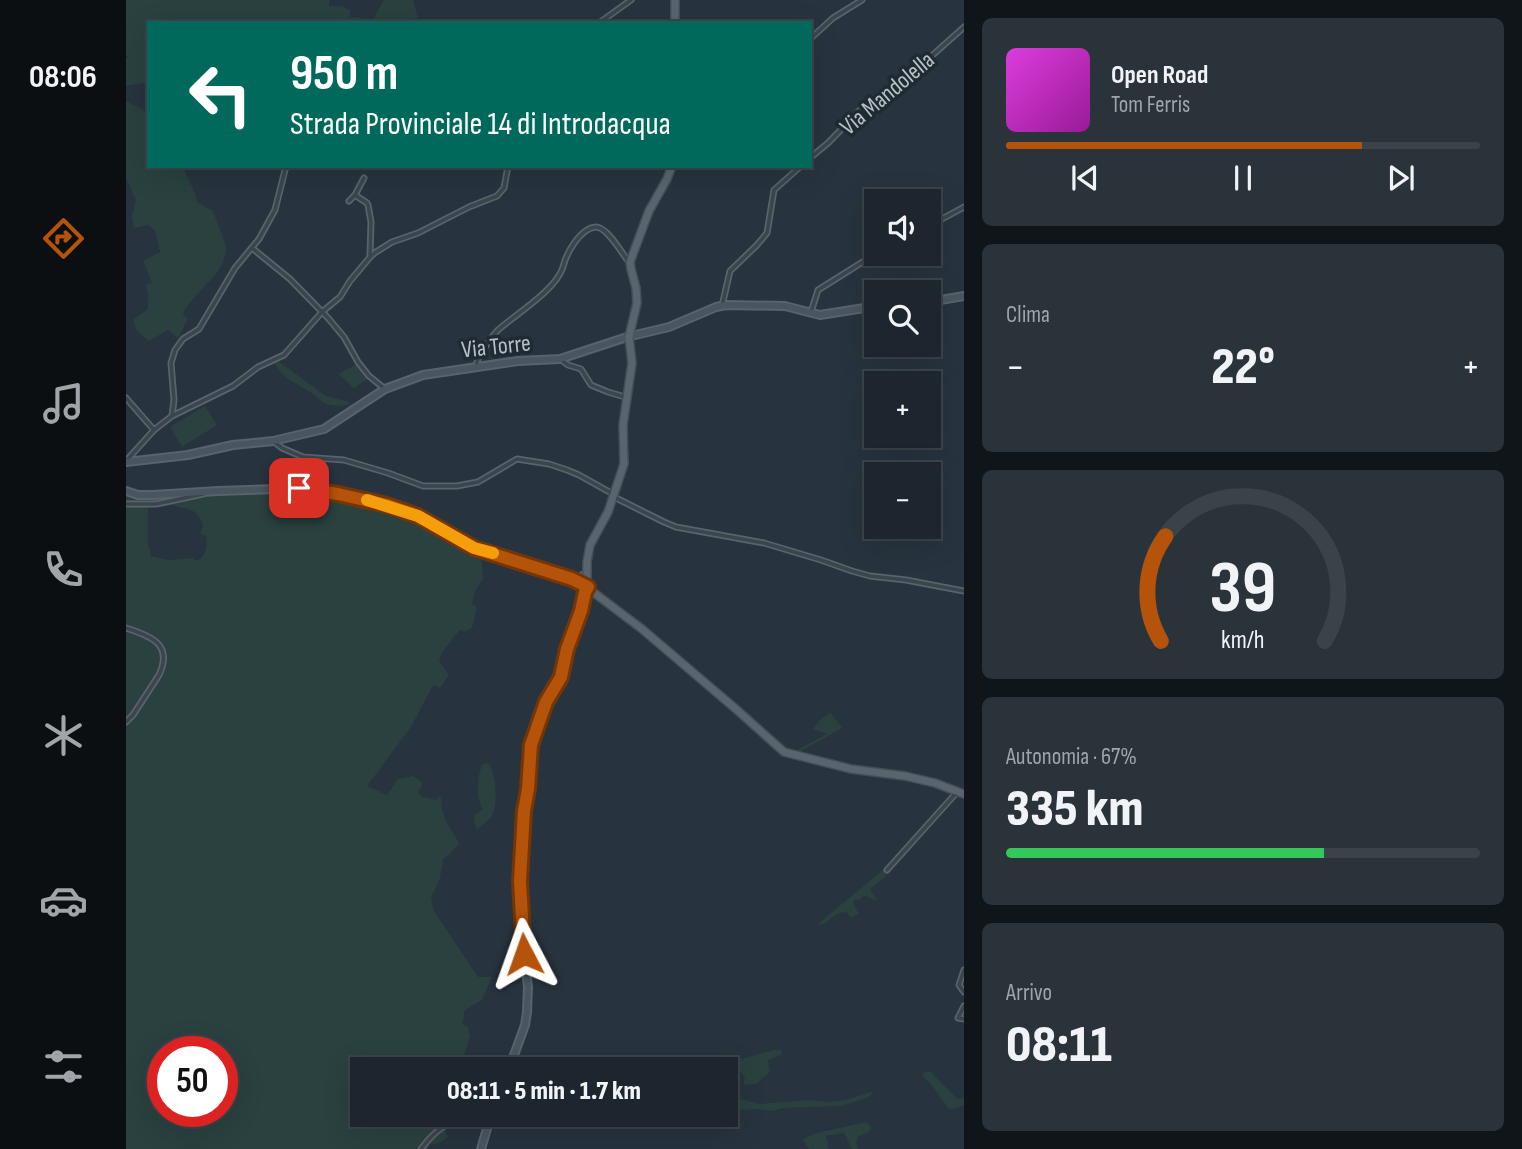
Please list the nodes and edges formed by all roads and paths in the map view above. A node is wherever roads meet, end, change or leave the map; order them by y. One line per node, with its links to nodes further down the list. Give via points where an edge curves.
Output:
1 (631, 0): 4 (street)
2 (675, 0): 5 (main road)
3 (862, 0): 7 (street)
4 (602, 21)
5 (675, 21)
6 (964, 27): 8 (street, Via Mandolella, via 863,107)
7 (812, 37)
8 (812, 156)
9 (286, 168): 18 (street, via 275,210)
10 (508, 168): 19 (street, via 505,188 497,196 391,242)
11 (671, 168): 21 (main road)
12 (799, 168): 24 (street, via 774,190 767,233 730,271)
13 (363, 178): 14 (street)
14 (355, 195): 15 (street); 19 (street, via 368,205)
15 (349, 201)
16 (964, 207): 17 (street)
17 (941, 219)
18 (252, 248): 26 (street); 34 (street, via 234,268 199,330 175,350)
19 (370, 256): 26 (street, via 340,297)
20 (864, 261): 27 (street, via 818,290)
21 (630, 262): 28 (main road, via 637,298); 30 (street, via 599,228 585,232 556,280 495,334)
22 (964, 296): 23 (main road)
23 (941, 300)
24 (722, 306): 27 (main road, Via Torre, via 785,306); 28 (main road, Via Torre)
25 (864, 308): 27 (main road, Via Torre)
26 (322, 312): 31 (street, via 369,376); 34 (street, via 284,355)
27 (810, 313)
28 (629, 337): 29 (main road, Via Torre); 32 (main road, via 632,359)
29 (560, 359): 30 (main road, Via Torre); 32 (street, via 580,369 591,385)
30 (477, 367): 31 (main road, Via Torre, via 423,375)
31 (385, 389): 36 (main road, Via Torre, via 324,429)
32 (627, 397): 40 (main road, via 624,464)
33 (126, 398): 35 (street)
34 (172, 416): 35 (street)
35 (154, 430): 37 (street)
36 (273, 441): 37 (main road, Via Torre); 40 (street, via 297,456 344,460 423,486 478,482 517,459 549,464)
37 (126, 461)
38 (126, 491): 39 (main road, via 152,495)
39 (208, 491): 41 (street, via 156,504); 43 (main road, via 307,488 365,500 418,516 474,548)
40 (614, 496): 42 (main road, via 590,545); 45 (street, via 676,527 765,543 870,576)
41 (126, 504)
42 (587, 573): 43 (main road); 44 (main road)
43 (572, 579): 44 (main road)
44 (588, 587): 48 (main road, via 784,751 851,769 935,783); 54 (main road, via 561,677 546,702 531,745 520,881 528,1000)
45 (964, 591)
46 (126, 628): 47 (street, via 156,640 163,653 159,674)
47 (126, 722)
48 (961, 793): 49 (street)
49 (887, 870)
50 (964, 970): 51 (street, via 959,985)
51 (964, 992)
52 (964, 1006): 53 (street, via 958,1018)
53 (964, 1019)
54 (513, 1057)
55 (441, 1127): 57 (street)
56 (488, 1127): 58 (main road)
57 (421, 1149)
58 (481, 1149)

